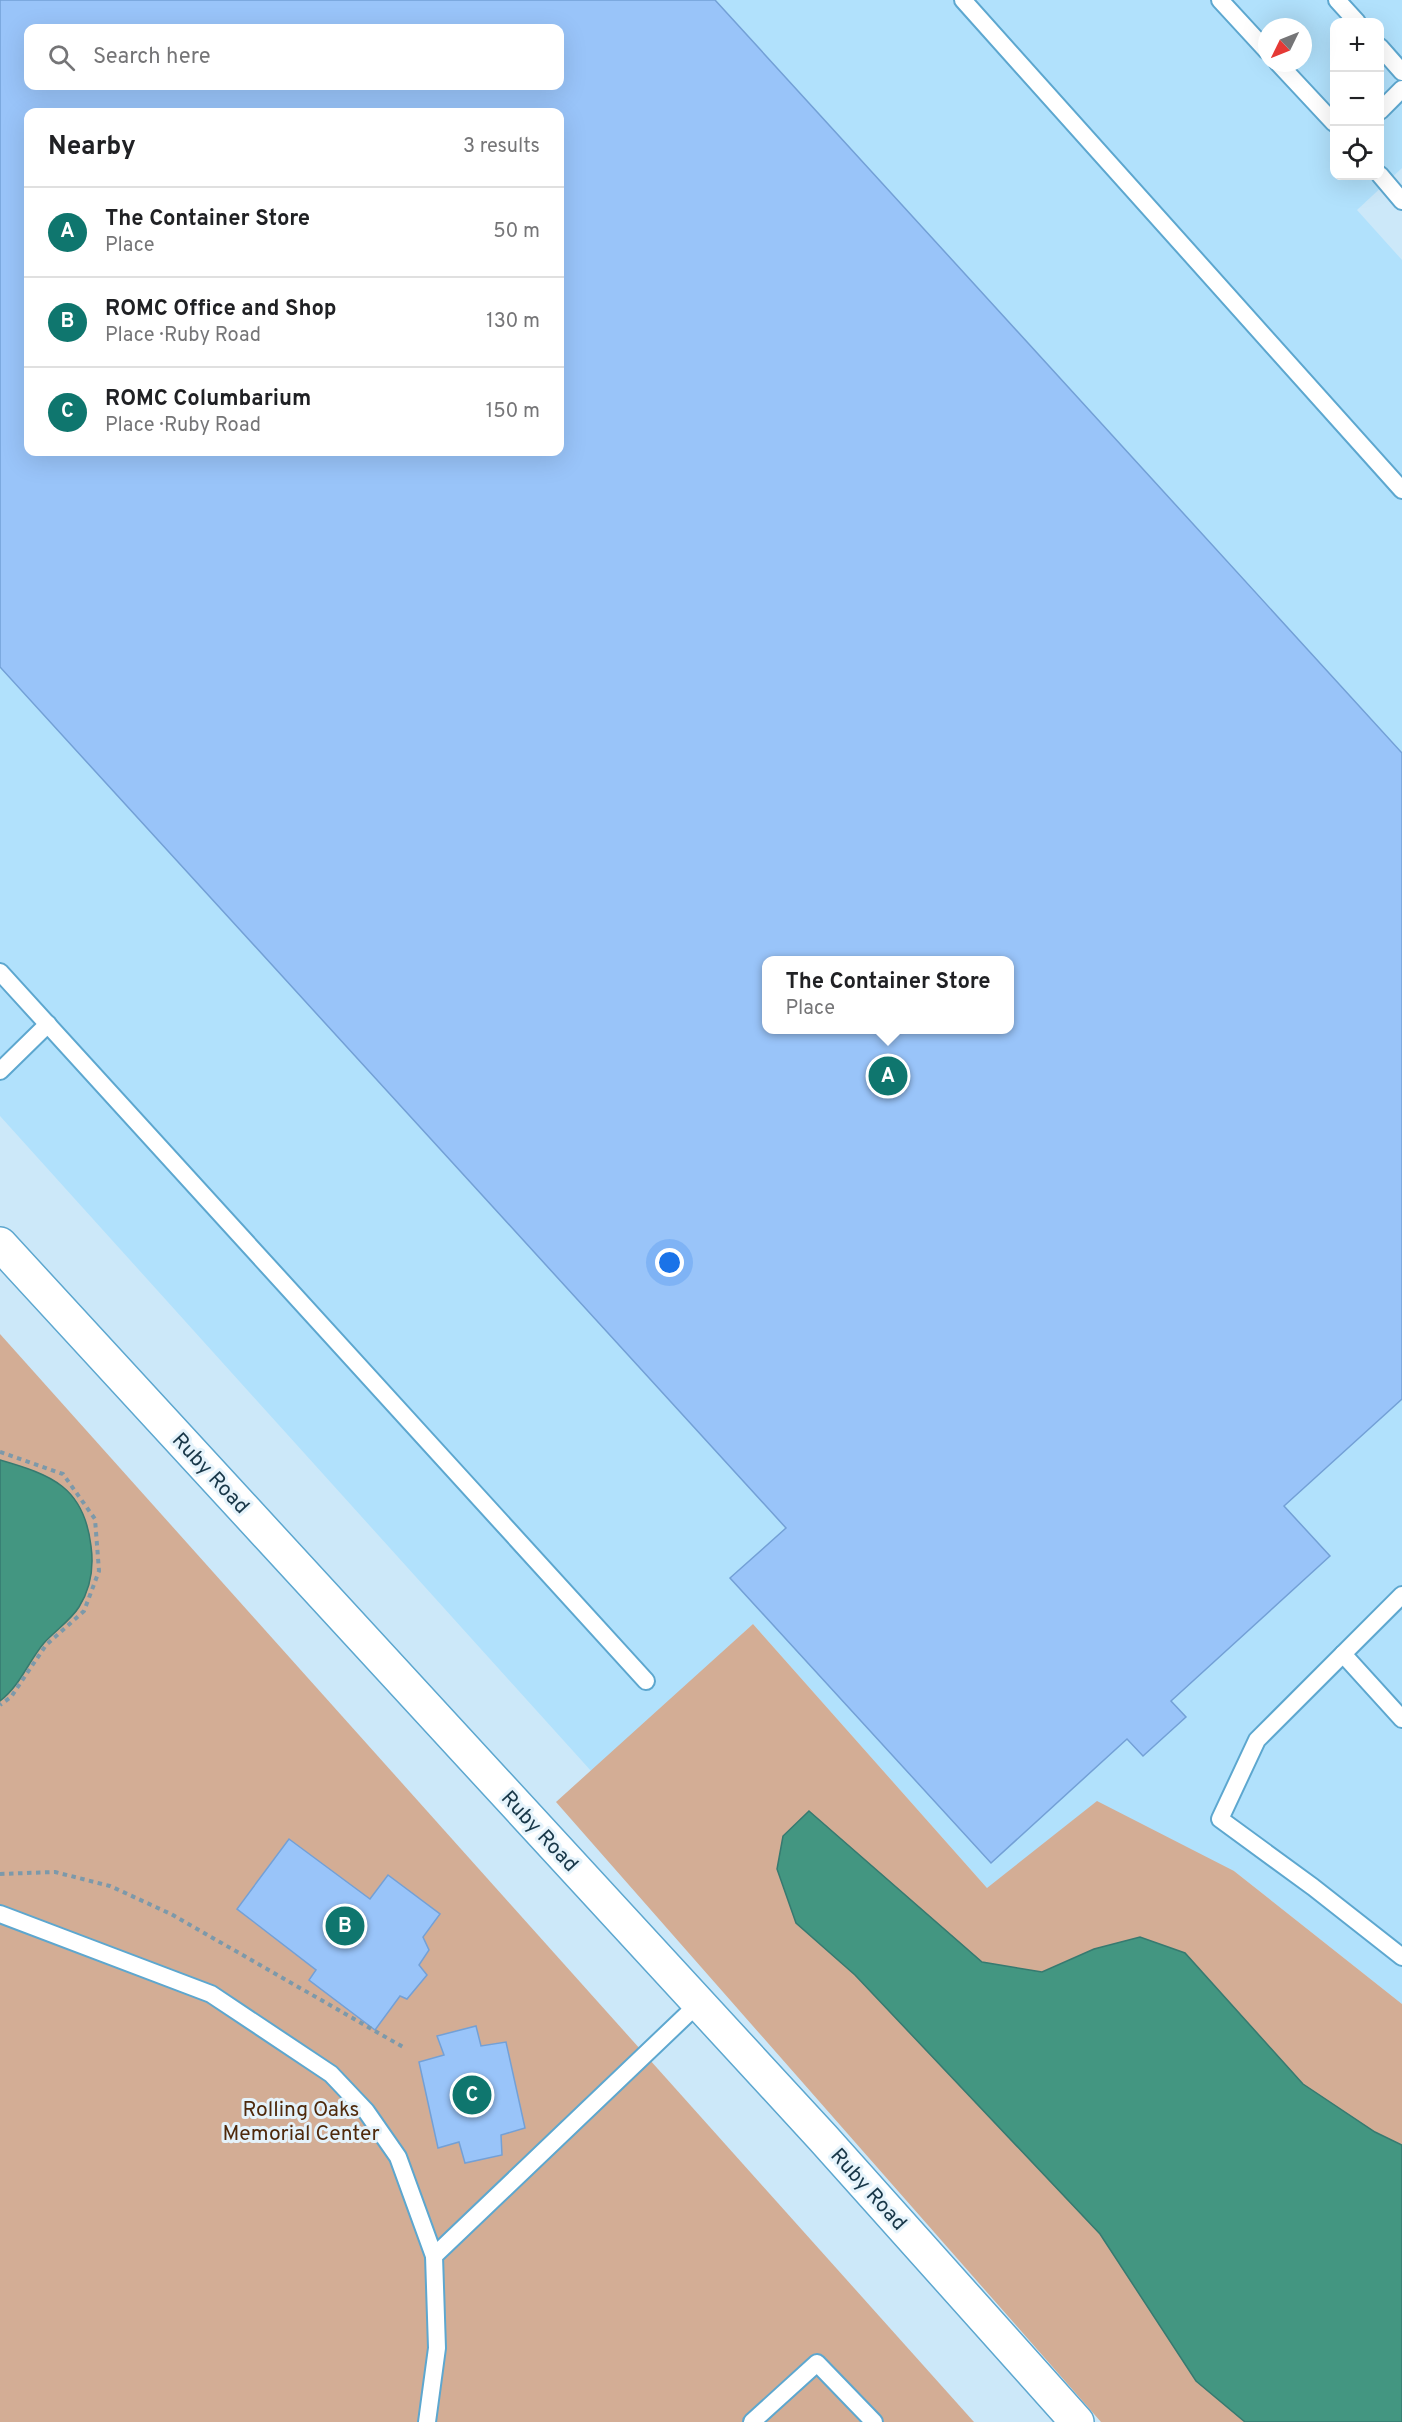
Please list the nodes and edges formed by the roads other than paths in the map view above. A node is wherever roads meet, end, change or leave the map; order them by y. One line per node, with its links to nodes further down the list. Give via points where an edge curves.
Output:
1 (963, 0): 14 (lane)
2 (1220, 0): 5 (lane)
3 (1336, 0): 4 (lane)
4 (1353, 18)
5 (1258, 41)
6 (1384, 52): 8 (lane)
7 (1287, 72): 11 (lane)
8 (1402, 72)
9 (1402, 89): 10 (lane)
10 (1384, 107)
11 (1330, 118)
12 (1384, 179): 13 (lane)
13 (1402, 201)
14 (1402, 489)
15 (0, 972): 16 (lane)
16 (48, 1024): 17 (lane); 21 (lane)
17 (0, 1071)
18 (0, 1244): 25 (street, Ruby Road)
19 (1402, 1595): 20 (lane)
20 (1343, 1654): 22 (lane); 24 (lane, via 1257,1740 1220,1819)
21 (646, 1681)
22 (1402, 1719)
23 (0, 1914): 26 (lane, via 210,1994 331,2074 366,2112 398,2157)
24 (1402, 1957)
25 (699, 2003): 26 (lane); 30 (street, Ruby Road)
26 (434, 2256): 27 (lane, via 437,2348)
27 (427, 2422)
28 (752, 2422): 29 (lane, via 817,2363)
29 (874, 2422)
30 (1077, 2422)

